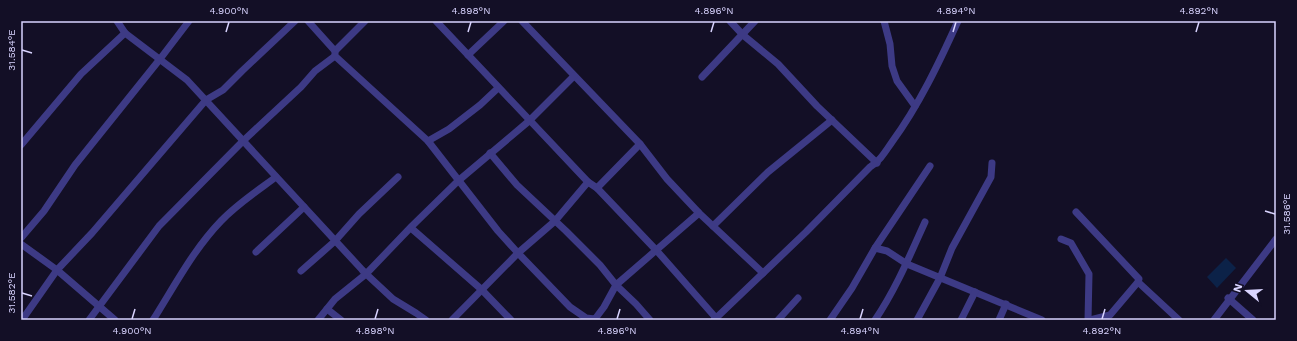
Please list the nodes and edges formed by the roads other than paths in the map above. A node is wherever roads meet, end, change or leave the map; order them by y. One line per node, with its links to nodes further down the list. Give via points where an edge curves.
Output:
1 (117, 21): 13 (street)
2 (189, 21): 17 (street)
3 (295, 21): 21 (street, via 223,90)
4 (308, 21): 15 (street)
5 (365, 21): 15 (street)
6 (436, 21): 16 (street)
7 (504, 21): 16 (street)
8 (522, 21): 18 (street)
9 (730, 21): 14 (street)
10 (755, 21): 14 (street)
11 (884, 21): 22 (street, via 897,81)
12 (958, 21): 22 (street)
13 (125, 32): 17 (street); 28 (street, via 81,74)
14 (743, 35): 19 (street); 23 (street, via 778,64)
15 (335, 54): 25 (street); 26 (street)
16 (468, 55): 24 (street)
17 (160, 59): 21 (street, via 187,80); 45 (street, via 75,165 44,211)
18 (574, 76): 24 (street); 27 (street)
19 (702, 78)
20 (497, 89): 26 (street, via 449,129)
21 (206, 100): 25 (street); 55 (street)
22 (915, 106): 30 (street)
23 (832, 120): 30 (street); 43 (street, via 768,172)
24 (529, 121): 29 (street); 36 (street)
25 (244, 141): 33 (street); 58 (street); 67 (street, via 159,226)
26 (428, 141): 35 (street)
27 (640, 144): 37 (street); 40 (street)
28 (21, 145)
29 (490, 153): 35 (street); 41 (street, via 517,185)
30 (878, 163): 57 (street, via 870,167)
31 (992, 163): 59 (street, via 991,177 952,248)
32 (930, 166): 50 (street)
33 (276, 177): 38 (street); 75 (street, via 238,205 202,243)
34 (398, 177): 48 (street)
35 (458, 181): 44 (street); 53 (street)
36 (588, 182): 37 (street); 41 (street)
37 (597, 188): 51 (street)
38 (304, 207): 48 (street); 52 (street)
39 (1076, 212): 60 (street, via 1139,278)
40 (699, 213): 43 (street); 51 (street)
41 (555, 221): 53 (street); 61 (street, via 600,265)
42 (925, 222): 54 (street)
43 (713, 226): 57 (street)
44 (410, 228): 58 (street); 62 (street)
45 (21, 238)
46 (1061, 238): 89 (street, via 1071,243 1089,274)
47 (1276, 239): 91 (street)
48 (335, 241): 56 (street); 58 (street)
49 (21, 244): 55 (street)
50 (875, 248): 54 (street, via 887,251); 83 (street)
51 (657, 251): 61 (street); 71 (street)
52 (256, 252)
53 (518, 253): 62 (street); 70 (street, via 570,307)
54 (906, 264): 59 (street); 84 (street)
55 (57, 270): 67 (street); 72 (street)
56 (301, 271)
57 (763, 273): 71 (street)
58 (366, 274): 68 (street, via 335,299); 78 (street, via 393,299)
59 (940, 278): 63 (street); 85 (street)
60 (1138, 282): 69 (street); 90 (street)
61 (616, 285): 70 (street, via 595,319); 81 (street)
62 (481, 289): 79 (street); 80 (street)
63 (975, 292): 66 (street); 86 (street)
64 (798, 298): 82 (street)
65 (1228, 298): 92 (street)
66 (1006, 304): 87 (street); 88 (street)
67 (99, 307): 73 (street); 74 (street)
68 (327, 309): 76 (street); 77 (street)
69 (1112, 318): 89 (street)
70 (586, 319)
71 (715, 319)
72 (22, 320)
73 (89, 320)
74 (115, 320)
75 (153, 320)
76 (318, 320)
77 (342, 320)
78 (426, 320)
79 (452, 320)
80 (511, 320)
81 (650, 320)
82 (778, 320)
83 (830, 320)
84 (875, 320)
85 (917, 320)
86 (961, 320)
87 (999, 320)
88 (1042, 320)
89 (1089, 320)
90 (1179, 320)
91 (1214, 320)
92 (1253, 320)

